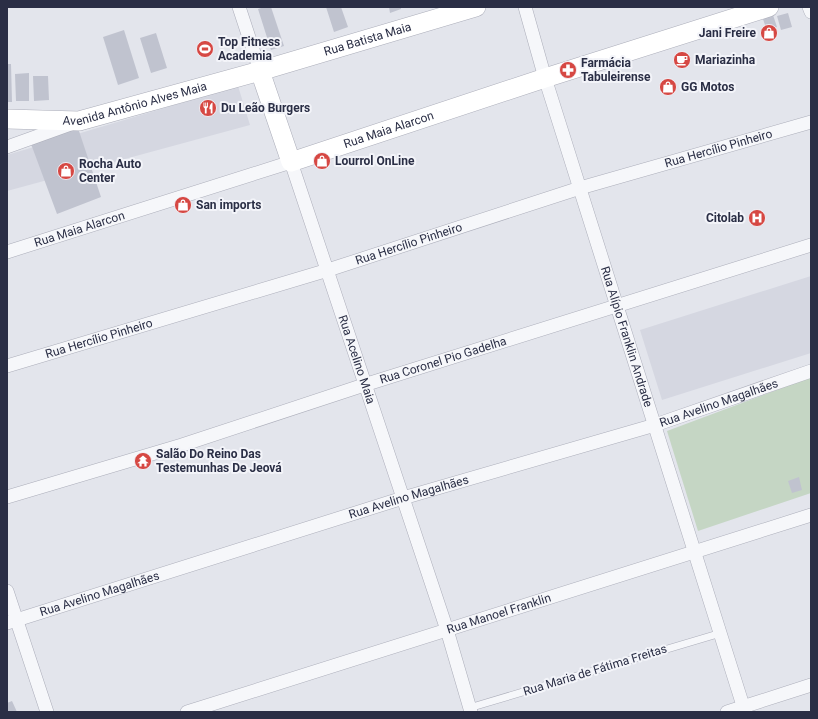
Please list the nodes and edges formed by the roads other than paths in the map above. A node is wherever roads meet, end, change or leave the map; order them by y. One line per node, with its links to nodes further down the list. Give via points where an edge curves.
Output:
1 (239, 7): 7 (street, Rua Acelino Maia)
2 (476, 7): 7 (main road, Rua Batista Maia)
3 (525, 7): 8 (street, Rua Alípio Franklin Andrade)
4 (769, 7): 8 (main road, Rua Maia Alarcon)
5 (809, 7): 6 (street)
6 (811, 12)
7 (260, 71): 10 (main road, Avenida Antônio Alves Maia); 13 (main road, Rua Acelino Maia)
8 (545, 78): 13 (main road, Rua Maia Alarcon); 14 (street, Rua Alípio Franklin Andrade)
9 (7, 119): 10 (main road, Avenida Antônio Alves Maia)
10 (79, 121): 12 (street)
11 (811, 122): 14 (street, Rua Hercílio Pinheiro)
12 (7, 147)
13 (291, 162): 16 (street, Rua Maia Alarcon); 17 (street, Rua Acelino Maia)
14 (580, 188): 17 (street, Rua Hercílio Pinheiro); 18 (street, Rua Alípio Franklin Andrade)
15 (811, 245): 18 (street, Rua Coronel Pio Gadelha)
16 (7, 252)
17 (328, 270): 19 (street, Rua Hercílio Pinheiro); 21 (street, Rua Acelino Maia)
18 (617, 306): 21 (street, Rua Coronel Pio Gadelha); 22 (street, Rua Alípio Franklin Andrade)
19 (7, 366)
20 (811, 371): 22 (street, Rua Avelino Magalhães)
21 (364, 385): 23 (street, Rua Coronel Pio Gadelha, via 182,445); 24 (street, Rua Acelino Maia)
22 (655, 425): 24 (street, Rua Avelino Magalhães); 26 (street, Rua Alípio Franklin Andrade)
23 (7, 497)
24 (403, 498): 28 (street, Rua Avelino Magalhães); 29 (street, Rua Acelino Maia)
25 (811, 515): 26 (street, Rua Manoel Franklin)
26 (696, 552): 29 (street, Rua Manoel Franklin); 30 (street, Rua Alípio Franklin Andrade)
27 (7, 591): 28 (street)
28 (12, 621): 34 (street)
29 (447, 630): 33 (street, Rua Acelino Maia); 35 (street, Rua Manoel Franklin)
30 (721, 633): 32 (street, Rua Alípio Franklin Andrade); 33 (lane, Rua Maria de Fátima Freitas)
31 (811, 685): 32 (street)
32 (744, 709): 36 (street)
33 (470, 710)
34 (47, 712)
35 (187, 712)
36 (727, 712)

